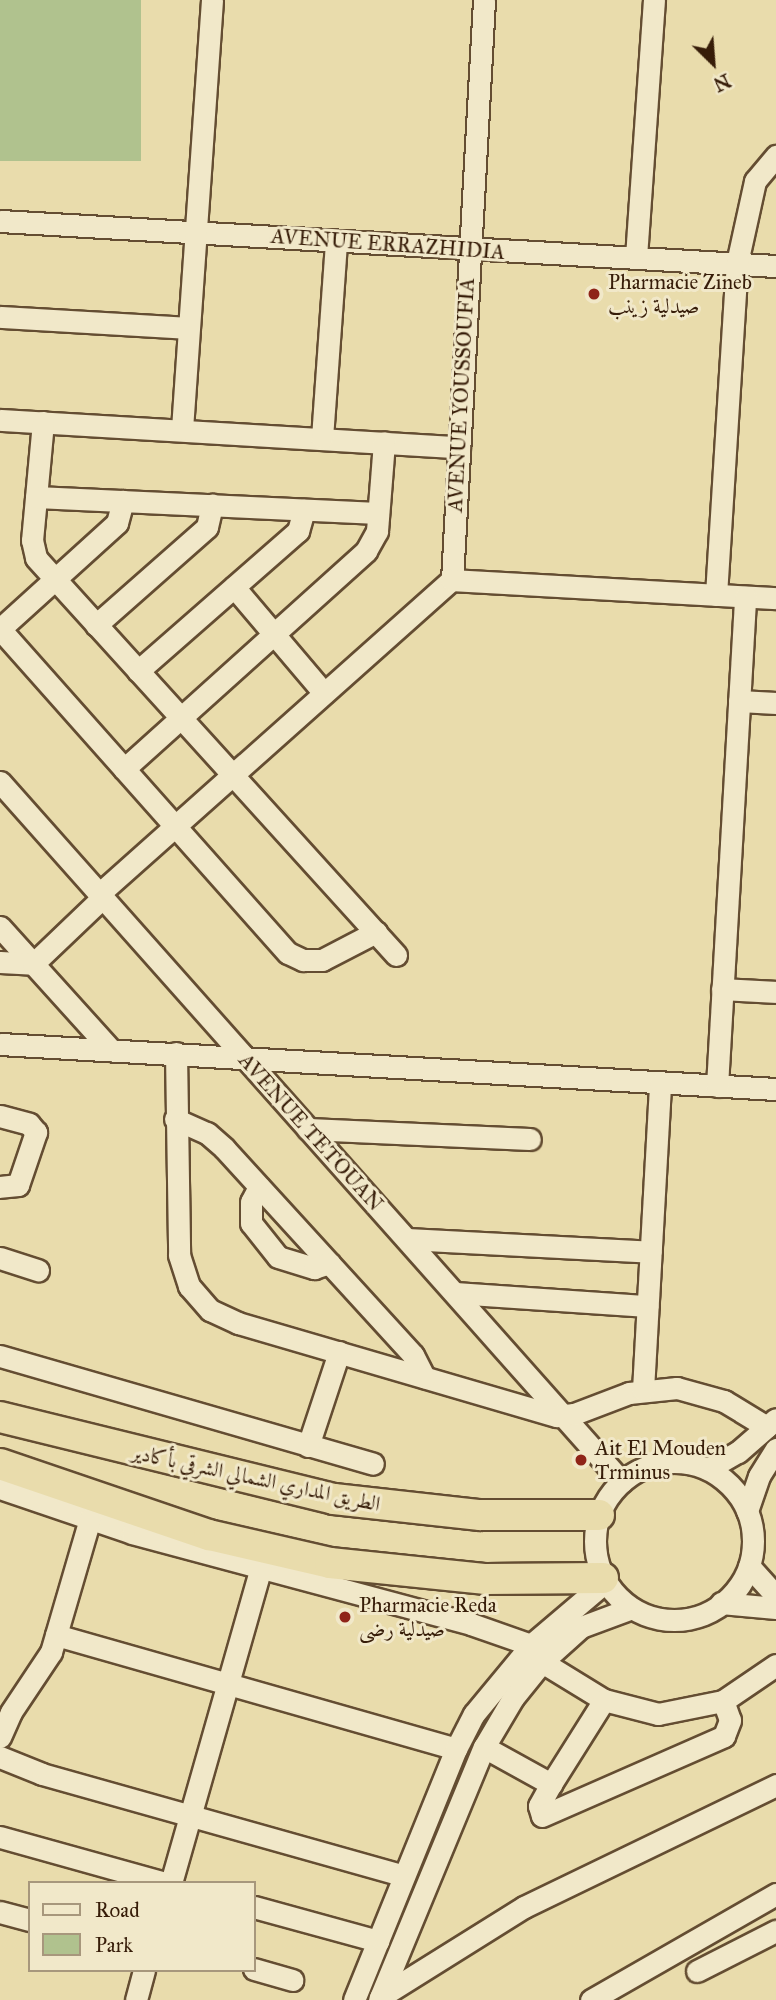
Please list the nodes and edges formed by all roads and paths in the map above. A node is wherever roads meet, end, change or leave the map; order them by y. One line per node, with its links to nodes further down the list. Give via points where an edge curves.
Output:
1 (212, 0): 6 (street)
2 (484, 0): 8 (street, AVENUE YOUSSOUFIA)
3 (654, 0): 9 (street)
4 (776, 156): 10 (street, via 755,181)
5 (0, 221): 6 (street, AVENUE ERRAZHIDIA)
6 (195, 231): 7 (street, AVENUE ERRAZHIDIA); 13 (street)
7 (336, 241): 8 (street, AVENUE ERRAZHIDIA); 17 (street)
8 (469, 250): 9 (street, AVENUE ERRAZHIDIA); 19 (street, AVENUE YOUSSOUFIA)
9 (636, 257): 10 (street, AVENUE ERRAZHIDIA)
10 (737, 263): 11 (street, AVENUE ERRAZHIDIA); 28 (street)
11 (776, 266)
12 (0, 317): 13 (street)
13 (188, 328): 16 (street)
14 (0, 420): 15 (street)
15 (43, 422): 16 (street); 20 (street)
16 (182, 429): 17 (street)
17 (322, 438): 18 (street)
18 (384, 442): 19 (street); 24 (street)
19 (459, 447): 26 (street, AVENUE YOUSSOUFIA)
20 (36, 497): 21 (street); 25 (street, via 32,546)
21 (123, 501): 22 (street); 25 (street, via 117,523)
22 (212, 505): 23 (street); 31 (street, via 207,527)
23 (304, 510): 24 (street); 27 (street, via 298,531)
24 (378, 513): 33 (street, via 375,537 366,551)
25 (55, 579): 31 (street); 32 (street)
26 (452, 580): 28 (street); 35 (street)
27 (233, 587): 33 (street); 34 (street)
28 (716, 595): 29 (street)
29 (745, 597): 30 (street); 36 (street)
30 (776, 598)
31 (96, 625): 34 (street)
32 (0, 629): 39 (street)
33 (274, 634): 35 (street); 38 (street)
34 (138, 671): 38 (street)
35 (324, 693): 40 (street)
36 (739, 701): 37 (street); 49 (street)
37 (776, 703)
38 (181, 718): 39 (street); 40 (street)
39 (124, 769): 42 (street)
40 (232, 774): 42 (street); 45 (street)
41 (0, 782): 43 (street, AVENUE TETOUAN)
42 (174, 825): 43 (street); 45 (street, via 295,957 322,960)
43 (100, 896): 48 (street); 54 (street, AVENUE TETOUAN)
44 (0, 927): 48 (street)
45 (376, 932): 46 (street)
46 (396, 955)
47 (0, 962): 48 (street)
48 (33, 964): 52 (street)
49 (722, 989): 50 (street); 56 (street)
50 (776, 992)
51 (0, 1044): 52 (street)
52 (111, 1050): 53 (street)
53 (176, 1053): 54 (street); 59 (street)
54 (241, 1055): 55 (street); 60 (street, AVENUE TETOUAN)
55 (660, 1083): 56 (street); 65 (street)
56 (717, 1086): 57 (street)
57 (776, 1089)
58 (0, 1116): 62 (street, via 29,1124 36,1132 18,1185)
59 (175, 1119): 63 (street, via 216,1140); 71 (street, via 179,1255 195,1295 228,1320)
60 (308, 1129): 61 (street); 64 (street, AVENUE TETOUAN)
61 (530, 1139)
62 (0, 1187)
63 (259, 1187): 67 (street); 67 (street, via 251,1202 251,1223 278,1257 314,1268)
64 (407, 1239): 65 (street); 69 (street, AVENUE TETOUAN)
65 (651, 1252): 70 (street)
66 (0, 1258): 68 (street)
67 (329, 1263): 73 (street, via 413,1356)
68 (38, 1270)
69 (456, 1293): 70 (street); 76 (street, AVENUE TETOUAN)
70 (648, 1306): 74 (street)
71 (338, 1352): 73 (street); 79 (street)
72 (0, 1356): 79 (street)
73 (424, 1377): 76 (street)
74 (643, 1390): 76 (street); 77 (street, via 677,1388 709,1396)
75 (0, 1416): 87 (highway, الطريق المداري الشمالي الشرقي بأكادير, via 334,1499 480,1515)
76 (565, 1416): 84 (street, AVENUE TETOUAN)
77 (771, 1423): 78 (street)
78 (749, 1444): 80 (street, via 757,1457); 83 (street)
79 (308, 1446): 82 (street)
80 (771, 1455): 86 (street)
81 (0, 1464): 91 (highway, via 209,1535 330,1563 462,1578)
82 (373, 1464)
83 (708, 1469): 84 (street, via 663,1462); 86 (street, via 732,1486)
84 (622, 1482): 87 (street)
85 (0, 1488): 88 (street)
86 (747, 1511): 89 (street, via 753,1538)
87 (599, 1515): 91 (street, via 594,1547)
88 (90, 1519): 90 (street); 96 (street)
89 (749, 1566): 92 (street); 93 (street)
90 (261, 1568): 97 (street, via 471,1624); 99 (street)
91 (604, 1580): 94 (street); 97 (street)
92 (776, 1596)
93 (721, 1603): 94 (street, via 678,1619 649,1616); 95 (street)
94 (632, 1608): 97 (street, via 592,1620)
95 (776, 1608)
96 (55, 1634): 99 (street); 102 (street, via 40,1673 16,1703)
97 (536, 1653): 100 (street); 103 (street); 104 (street, via 485,1697)
98 (776, 1665): 101 (street)
99 (229, 1684): 104 (street); 108 (street)
100 (604, 1700): 101 (street, via 658,1714); 106 (street)
101 (723, 1701): 106 (street, via 730,1720 724,1736 542,1816 540,1807)
102 (0, 1737)
103 (484, 1747): 106 (street); 123 (street)
104 (456, 1749): 110 (street)
105 (0, 1757): 108 (street, via 42,1774)
106 (551, 1784)
107 (776, 1785): 123 (street, via 524,1907)
108 (191, 1815): 110 (street); 112 (street)
109 (0, 1838): 111 (street)
110 (404, 1876): 118 (street)
111 (157, 1881)
112 (172, 1881)
113 (776, 1894): 126 (street)
114 (256, 1908): 118 (street)
115 (0, 1912): 116 (street)
116 (28, 1919)
117 (776, 1931): 120 (street)
118 (378, 1941): 125 (street)
119 (256, 1970): 122 (street)
120 (697, 1971)
121 (143, 1972): 124 (street)
122 (292, 1980)
123 (379, 1999)
124 (136, 2000)
125 (354, 2000)
126 (592, 2000)

